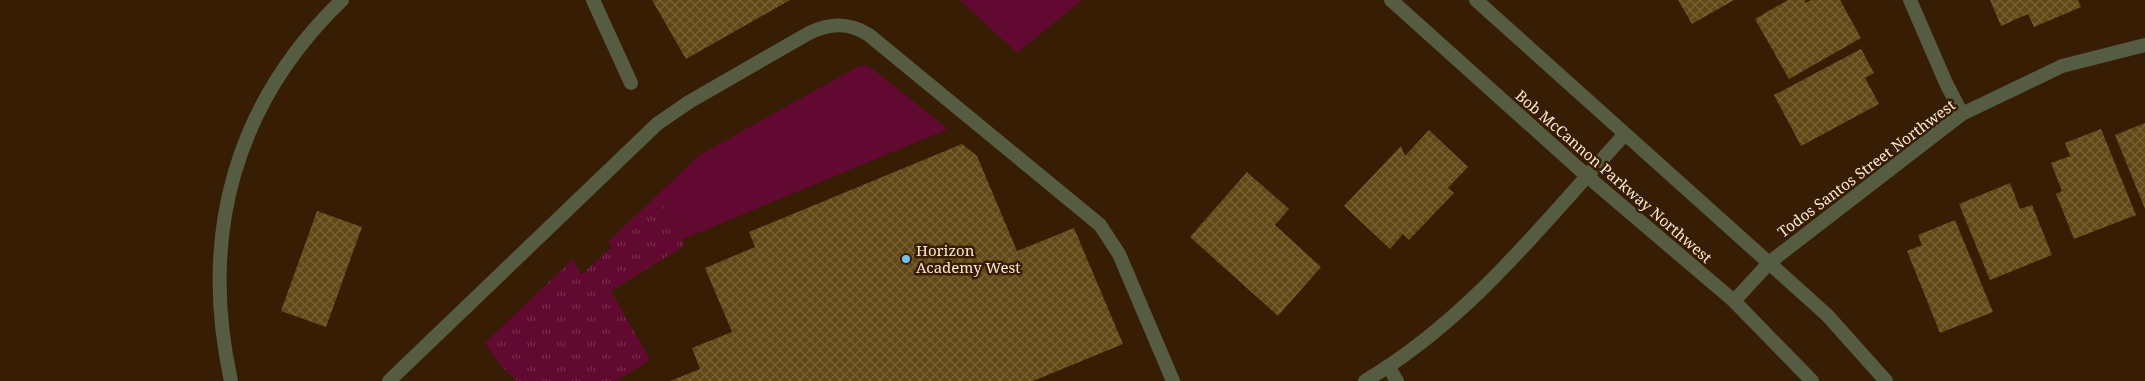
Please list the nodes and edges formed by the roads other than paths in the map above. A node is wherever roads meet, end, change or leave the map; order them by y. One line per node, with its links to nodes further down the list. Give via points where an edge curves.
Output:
1 (342, 0): 14 (street, via 320,20 293,54 269,92 249,131 234,173 224,216 219,260 219,304)
2 (592, 0): 7 (street)
3 (1391, 0): 10 (street, Bob McCannon Parkway Northwest)
4 (1476, 0): 9 (street)
5 (1910, 0): 8 (street)
6 (2145, 45): 8 (street, Todos Santos Street Northwest, via 2062,66)
7 (632, 83)
8 (1962, 114): 11 (street, Todos Santos Street Northwest)
9 (1625, 134): 10 (street); 11 (street)
10 (1587, 176): 12 (street, Bob McCannon Parkway Northwest); 13 (street, via 1472,300 1428,338)
11 (1770, 262): 12 (street, Todos Santos Street Northwest); 20 (street, via 1827,315)
12 (1734, 301): 19 (street, Bob McCannon Parkway Northwest)
13 (1388, 366): 17 (street); 18 (street)
14 (231, 381)
15 (389, 381): 16 (street, via 657,124 809,33 823,26 839,24 870,35 1100,225 1119,254)
16 (1173, 381)
17 (1365, 381)
18 (1396, 381)
19 (1812, 381)
20 (1886, 381)

